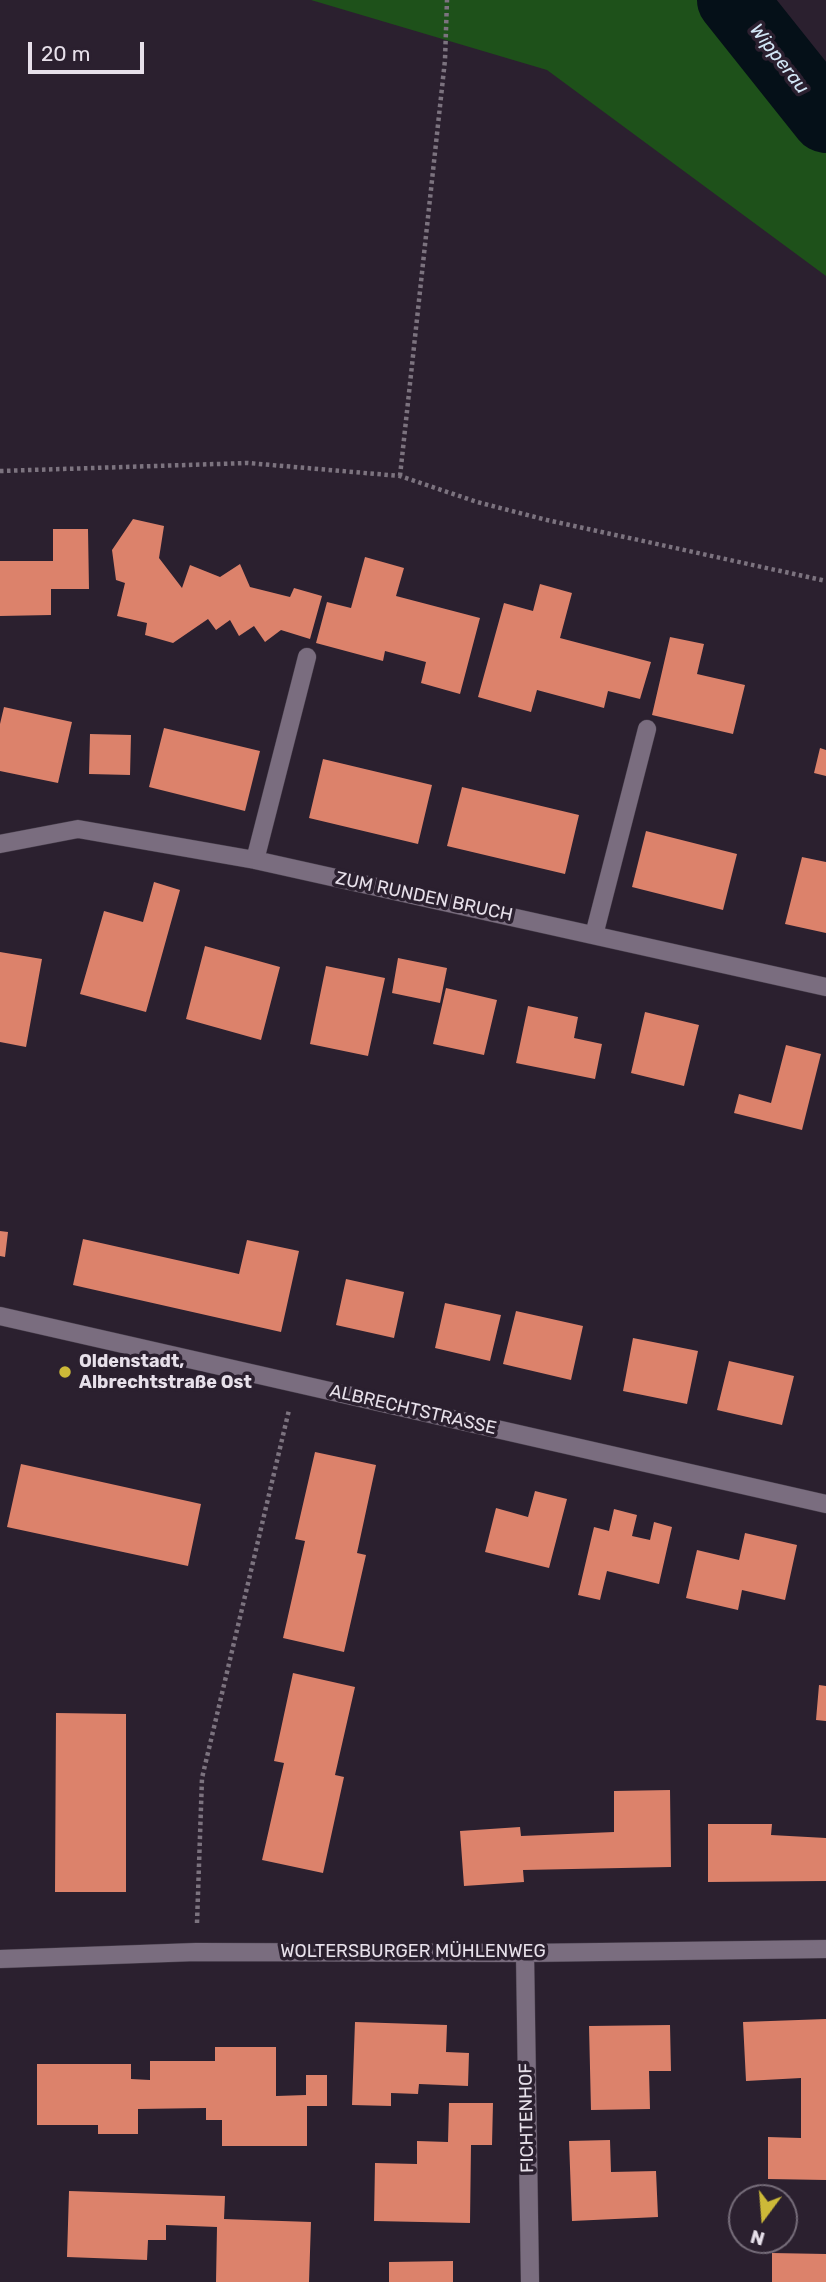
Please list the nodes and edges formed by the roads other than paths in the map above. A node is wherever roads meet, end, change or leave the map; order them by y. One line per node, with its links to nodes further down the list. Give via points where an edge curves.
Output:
1 (307, 657): 4 (street)
2 (647, 729): 5 (street)
3 (0, 844): 4 (street, ZUM RUNDEN BRUCH, via 78,828)
4 (255, 860): 5 (street, ZUM RUNDEN BRUCH)
5 (594, 935): 6 (street, ZUM RUNDEN BRUCH)
6 (826, 987)
7 (0, 1316): 8 (street, ALBRECHTSTRASSE)
8 (826, 1504)
9 (826, 1949): 10 (street, WOLTERSBURGER MÜHLENWEG)
10 (525, 1953): 11 (street, WOLTERSBURGER MÜHLENWEG, via 196,1952); 12 (street, FICHTENHOF)
11 (0, 1959)
12 (530, 2282)

